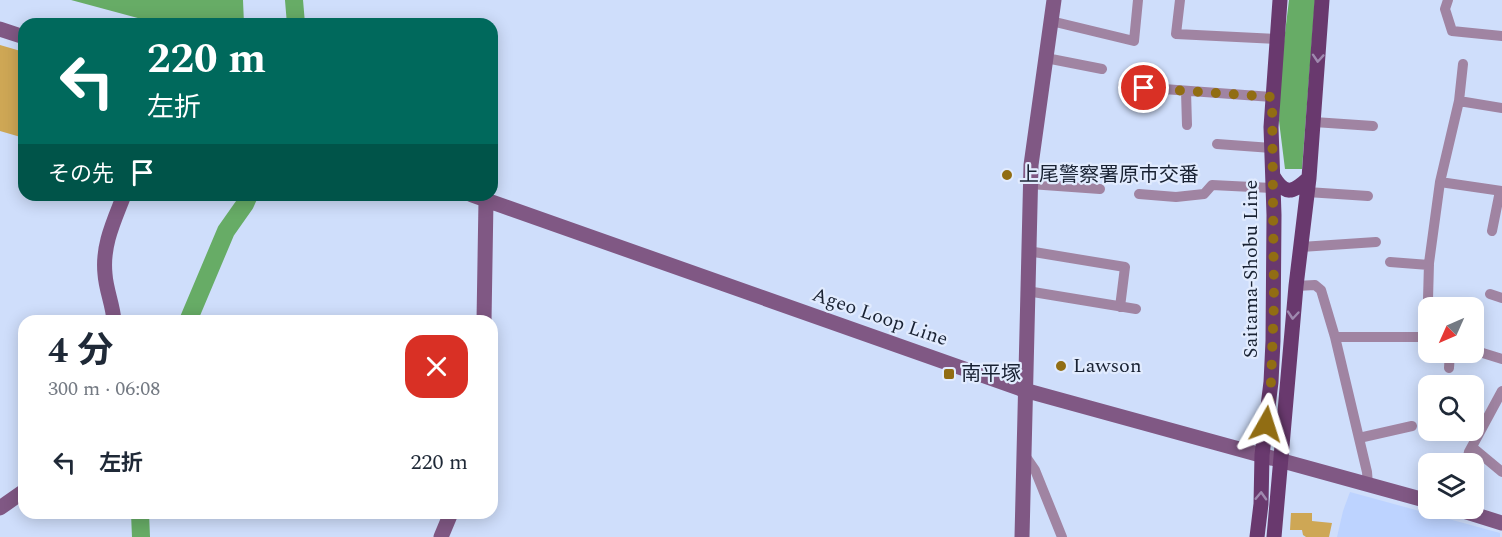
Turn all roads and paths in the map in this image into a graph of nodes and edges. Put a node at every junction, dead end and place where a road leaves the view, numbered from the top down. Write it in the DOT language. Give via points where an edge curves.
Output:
graph roads {
  1 [pos="1054,0"];
  2 [pos="1138,0"];
  3 [pos="1180,0"];
  4 [pos="1280,0"];
  5 [pos="1322,0"];
  6 [pos="1448,0"];
  7 [pos="1051,21"];
  8 [pos="0,29"];
  9 [pos="18,35"];
  10 [pos="1502,36"];
  11 [pos="1277,39"];
  12 [pos="1046,58"];
  13 [pos="1463,64"];
  14 [pos="1102,69"];
  15 [pos="1123,86"];
  16 [pos="1186,90"];
  17 [pos="1272,97"];
  18 [pos="1459,101"];
  19 [pos="1502,108"];
  20 [pos="1314,122"];
  21 [pos="1187,126"];
  22 [pos="1373,126"];
  23 [pos="1217,144"];
  24 [pos="1272,148"];
  25 [pos="1273,182"];
  26 [pos="1440,182"];
  27 [pos="1030,184"];
  28 [pos="1308,185"];
  29 [pos="1100,189"];
  30 [pos="1501,191"];
  31 [pos="1139,194"];
  32 [pos="1368,196"];
  33 [pos="122,201"];
  34 [pos="479,201"];
  35 [pos="488,201"];
  36 [pos="1492,231"];
  37 [pos="1376,242"];
  38 [pos="1301,247"];
  39 [pos="1028,251"];
  40 [pos="1390,262"];
  41 [pos="1429,265"];
  42 [pos="1296,286"];
  43 [pos="1027,291"];
  44 [pos="1428,297"];
  45 [pos="1120,307"];
  46 [pos="1136,309"];
  47 [pos="113,315"];
  48 [pos="484,315"];
  49 [pos="1418,336"];
  50 [pos="1335,337"];
  51 [pos="1484,353"];
  52 [pos="1502,359"];
  53 [pos="1449,363"];
  54 [pos="1449,368"];
  55 [pos="1024,390"];
  56 [pos="1502,391"];
  57 [pos="1412,426"];
  58 [pos="1359,438"];
  59 [pos="1472,447"];
  60 [pos="1470,453"];
  61 [pos="1024,454"];
  62 [pos="1262,455"];
  63 [pos="1280,460"];
  64 [pos="1502,472"];
  65 [pos="1368,485"];
  66 [pos="18,495"];
  67 [pos="1418,498"];
  68 [pos="0,508"];
  69 [pos="1484,517"];
  70 [pos="448,519"];
  71 [pos="1502,523"];
  72 [pos="1256,536"];
  73 [pos="441,537"];
  74 [pos="1022,537"];
  75 [pos="1062,537"];
  76 [pos="1274,537"];
  1 -- 7 [label="main road"];
  2 -- 7 [label="street" via="1134,41"];
  3 -- 11 [label="street" via="1176,34"];
  4 -- 11 [label="main road, Saitama-Shobu Line"];
  5 -- 20 [label="main road, Saitama-Shobu Line, one-way"];
  6 -- 10 [label="street" via="1446,9 1452,31"];
  7 -- 12 [label="main road"];
  8 -- 9 [label="main road"];
  11 -- 17 [label="main road, Saitama-Shobu Line"];
  12 -- 14 [label="street"];
  12 -- 27 [label="main road"];
  13 -- 18 [label="street"];
  15 -- 16 [label="street"];
  16 -- 17 [label="street"];
  16 -- 21 [label="street"];
  17 -- 24 [label="main road, Saitama-Shobu Line"];
  18 -- 19 [label="street"];
  18 -- 26 [label="street"];
  20 -- 22 [label="street"];
  20 -- 28 [label="main road, Saitama-Shobu Line"];
  23 -- 24 [label="street"];
  24 -- 25 [label="main road, Saitama-Shobu Line"];
  25 -- 28 [label="main road" via="1286,190"];
  25 -- 31 [label="street" via="1212,185 1204,194 1176,197"];
  25 -- 62 [label="main road, Saitama-Shobu Line" via="1273,341"];
  26 -- 30 [label="street"];
  26 -- 41 [label="street"];
  27 -- 29 [label="street"];
  27 -- 39 [label="main road"];
  28 -- 32 [label="street"];
  28 -- 38 [label="main road, Saitama-Shobu Line"];
  30 -- 36 [label="street"];
  33 -- 47 [label="main road" via="104,258"];
  34 -- 48 [label="main road"];
  35 -- 55 [label="main road, Ageo Loop Line"];
  37 -- 38 [label="street"];
  38 -- 42 [label="main road, Saitama-Shobu Line"];
  39 -- 43 [label="main road"];
  39 -- 45 [label="street" via="1125,267"];
  40 -- 41 [label="street"];
  41 -- 44 [label="street"];
  42 -- 50 [label="street" via="1315,285 1320,290"];
  42 -- 63 [label="main road, Saitama-Shobu Line, one-way"];
  43 -- 45 [label="street"];
  43 -- 55 [label="main road"];
  45 -- 46 [label="street"];
  49 -- 50 [label="street"];
  50 -- 58 [label="street"];
  51 -- 52 [label="street"];
  53 -- 54 [label="street"];
  55 -- 61 [label="main road"];
  55 -- 62 [label="main road, Ageo Loop Line"];
  56 -- 59 [label="street"];
  57 -- 58 [label="street"];
  58 -- 65 [label="street"];
  59 -- 60 [label="street"];
  59 -- 64 [label="street"];
  61 -- 74 [label="main road"];
  61 -- 75 [label="street" via="1035,470"];
  62 -- 63 [label="main road, Ageo Loop Line"];
  72 -- 62 [label="main road, Saitama-Shobu Line, one-way"];
  63 -- 65 [label="main road, Ageo Loop Line"];
  63 -- 76 [label="main road, Saitama-Shobu Line"];
  65 -- 67 [label="main road, Ageo Loop Line"];
  66 -- 68 [label="main road"];
  69 -- 71 [label="main road"];
  70 -- 73 [label="main road"];
}
